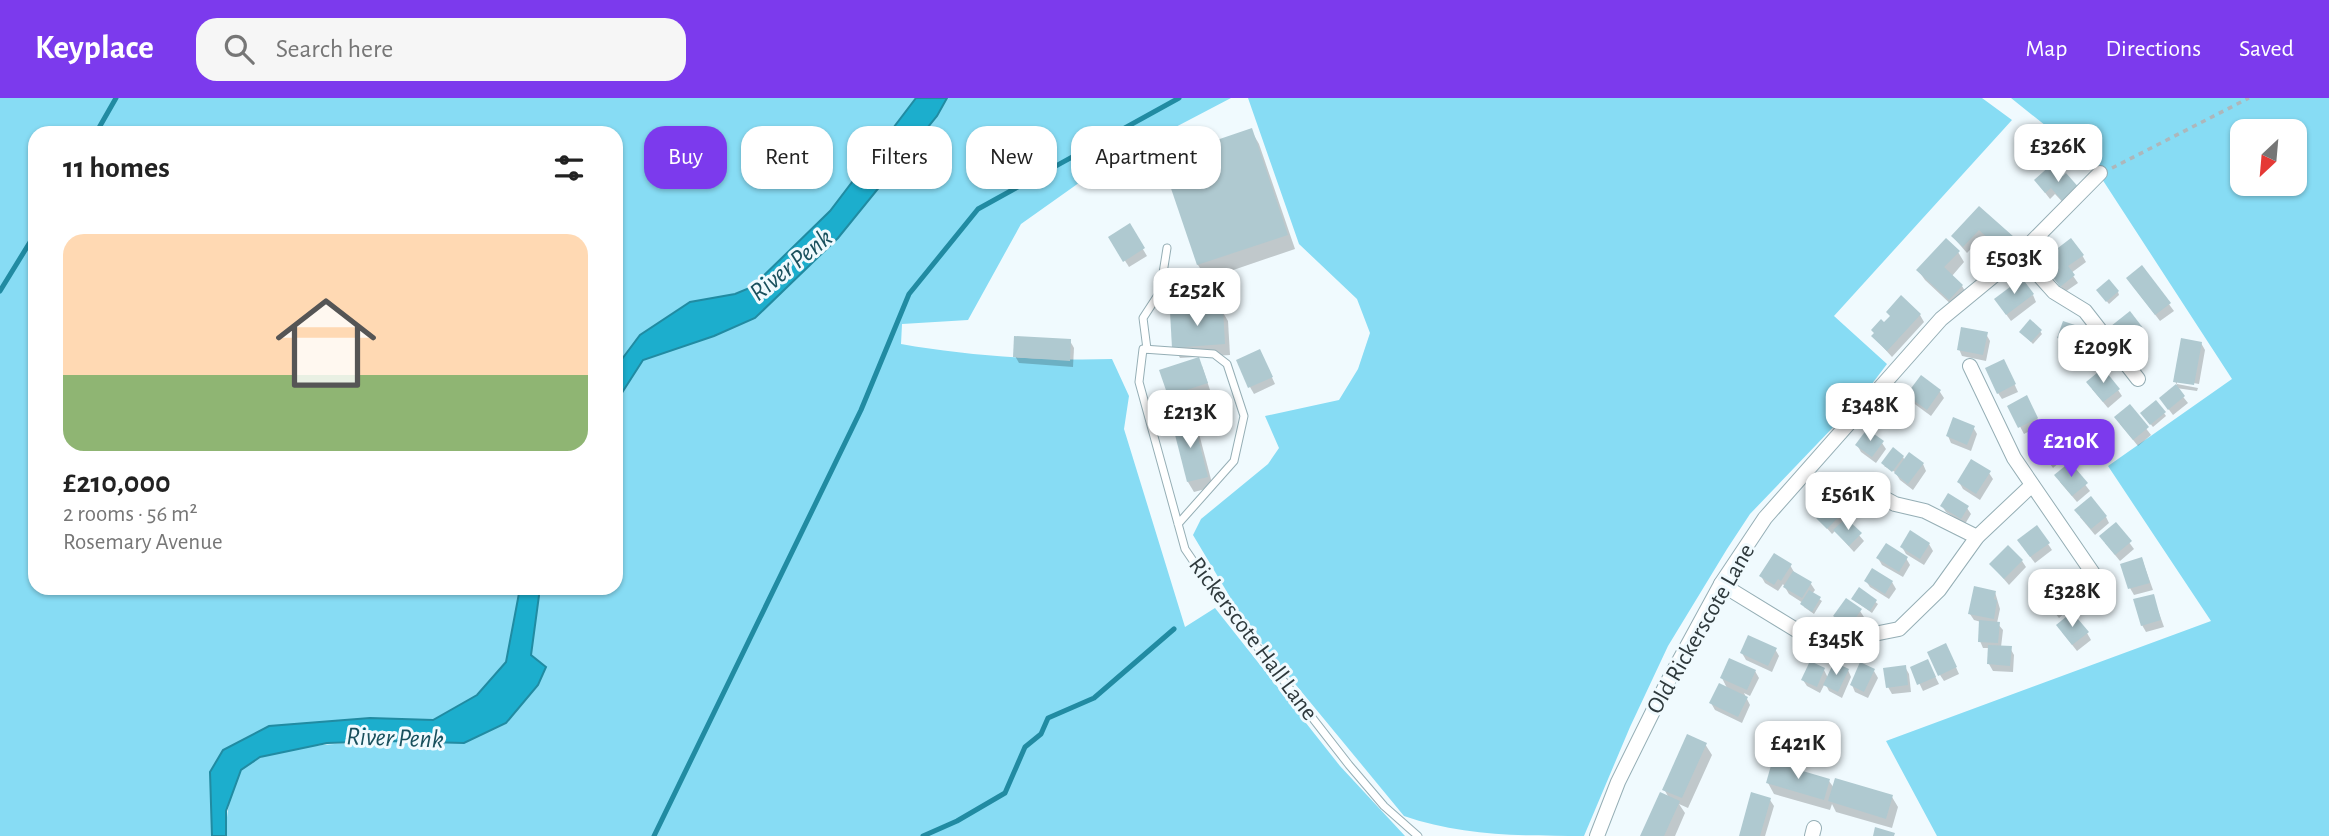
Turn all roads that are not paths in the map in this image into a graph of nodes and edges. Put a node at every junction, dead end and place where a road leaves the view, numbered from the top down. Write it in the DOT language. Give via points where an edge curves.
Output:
graph roads {
  1 [pos="2101,173"];
  2 [pos="1167,248"];
  3 [pos="2020,254"];
  4 [pos="1147,349"];
  5 [pos="1970,366"];
  6 [pos="2138,379"];
  7 [pos="2032,485"];
  8 [pos="1869,491"];
  9 [pos="1178,524"];
  10 [pos="1977,537"];
  11 [pos="1721,584"];
  12 [pos="2104,588"];
  13 [pos="1418,836"];
  14 [pos="1597,836"];
  1 -- 3 [label="street, Old Rickerscote Lane"];
  2 -- 4 [label="lane, Rickerscote Hall Lane" via="1160,292 1143,318"];
  3 -- 6 [label="street" via="2054,292 2085,311"];
  3 -- 11 [label="street, Old Rickerscote Lane" via="1941,319 1765,518"];
  4 -- 9 [label="lane, Rickerscote Hall Lane" via="1143,349 1139,382"];
  4 -- 9 [label="lane" via="1214,354 1227,364 1244,416 1234,461"];
  5 -- 7 [label="street"];
  7 -- 10 [label="street"];
  7 -- 12 [label="street"];
  8 -- 10 [label="street"];
  9 -- 13 [label="lane, Rickerscote Hall Lane" via="1185,549 1213,590 1358,775"];
  10 -- 11 [label="street" via="1939,590 1899,629 1870,636 1839,641 1806,636"];
  11 -- 14 [label="street, Old Rickerscote Lane" via="1624,770"];
}
